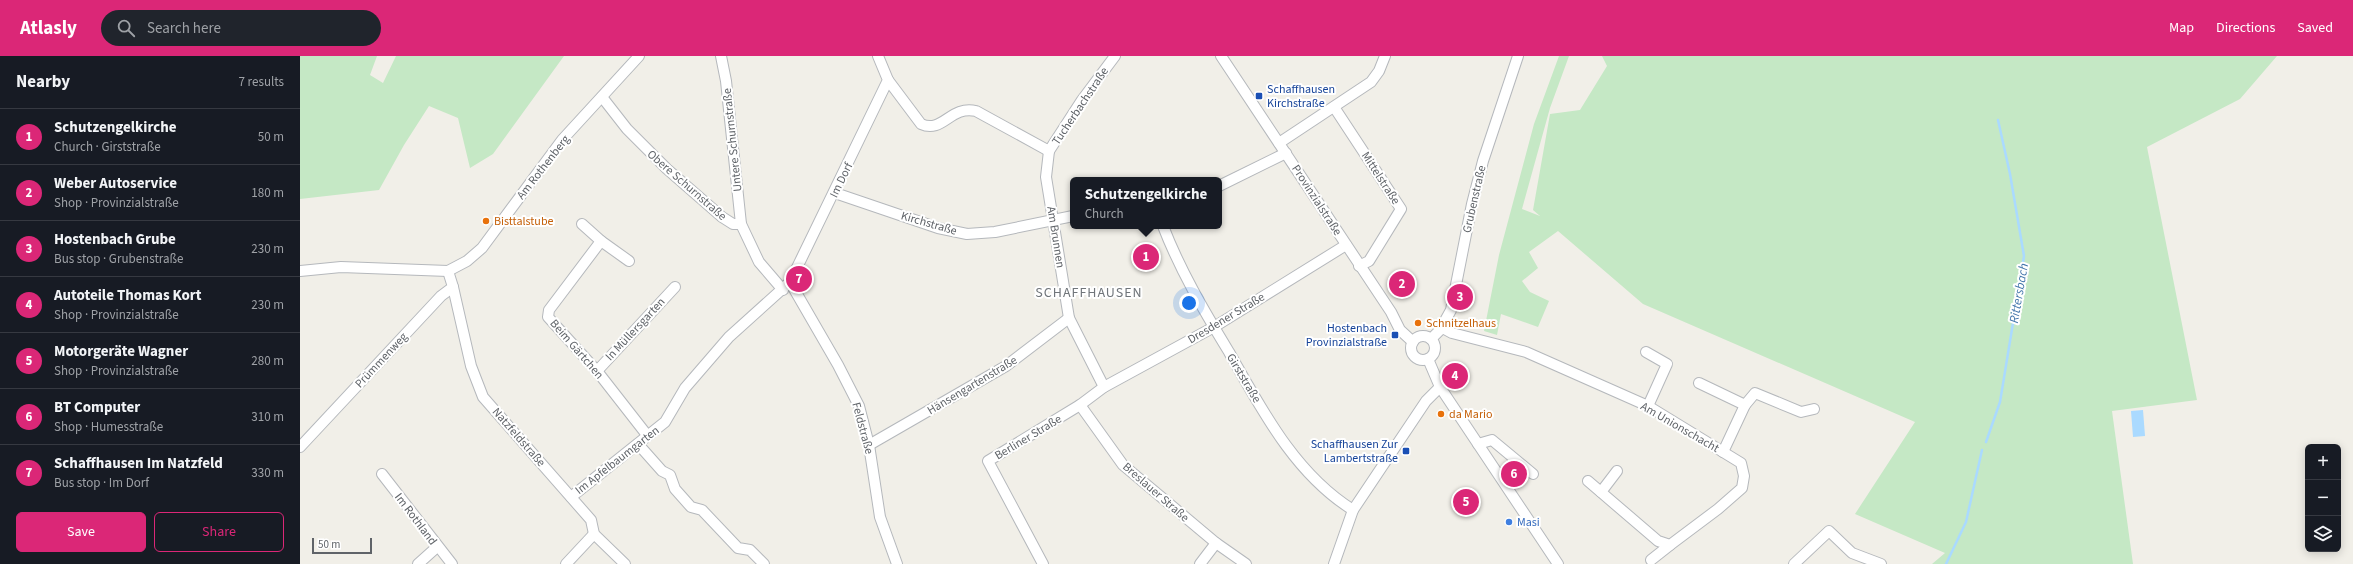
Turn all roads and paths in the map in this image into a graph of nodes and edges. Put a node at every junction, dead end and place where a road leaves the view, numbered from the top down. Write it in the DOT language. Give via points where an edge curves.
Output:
graph roads {
  1 [pos="639,56"];
  2 [pos="721,56"];
  3 [pos="878,56"];
  4 [pos="1115,56"];
  5 [pos="1221,56"];
  6 [pos="1385,56"];
  7 [pos="1506,56"];
  8 [pos="1517,58"];
  9 [pos="888,80"];
  10 [pos="602,97"];
  11 [pos="1334,106"];
  12 [pos="1280,143"];
  13 [pos="1049,151"];
  14 [pos="1286,153"];
  15 [pos="1222,185"];
  16 [pos="835,193"];
  17 [pos="1070,217"];
  18 [pos="1053,220"];
  19 [pos="582,224"];
  20 [pos="741,224"];
  21 [pos="1164,229"];
  22 [pos="601,241"];
  23 [pos="1346,245"];
  24 [pos="629,261"];
  25 [pos="1359,266"];
  26 [pos="300,271"];
  27 [pos="448,271"];
  28 [pos="790,282"];
  29 [pos="453,287"];
  30 [pos="675,287"];
  31 [pos="782,290"];
  32 [pos="774,298"];
  33 [pos="1069,318"];
  34 [pos="1214,327"];
  35 [pos="1441,327"];
  36 [pos="1431,339"];
  37 [pos="1413,342"];
  38 [pos="1646,352"];
  39 [pos="1428,359"];
  40 [pos="597,371"];
  41 [pos="1699,383"];
  42 [pos="1104,386"];
  43 [pos="1440,387"];
  44 [pos="1080,405"];
  45 [pos="1745,405"];
  46 [pos="1648,406"];
  47 [pos="1814,409"];
  48 [pos="647,435"];
  49 [pos="638,444"];
  50 [pos="1478,444"];
  51 [pos="869,445"];
  52 [pos="300,446"];
  53 [pos="1723,452"];
  54 [pos="1617,471"];
  55 [pos="382,474"];
  56 [pos="1533,474"];
  57 [pos="1588,481"];
  58 [pos="1601,492"];
  59 [pos="571,497"];
  60 [pos="1353,510"];
  61 [pos="594,534"];
  62 [pos="1216,544"];
  63 [pos="1670,545"];
  64 [pos="437,547"];
  65 [pos="1651,560"];
  66 [pos="418,564"];
  67 [pos="452,564"];
  68 [pos="566,564"];
  69 [pos="625,564"];
  70 [pos="764,564"];
  71 [pos="897,564"];
  72 [pos="1043,564"];
  73 [pos="1200,564"];
  74 [pos="1246,564"];
  75 [pos="1334,564"];
  76 [pos="1558,564"];
  77 [pos="1794,564"];
  78 [pos="1881,564"];
  1 -- 10 [label="street, Am Rothenberg"];
  2 -- 20 [label="street, Untere Schurnstraße" via="726,81"];
  3 -- 9 [label="street"];
  4 -- 13 [label="street, Tucherbachstraße"];
  5 -- 12 [label="street, Provinzialstraße"];
  6 -- 11 [label="street" via="1375,79"];
  7 -- 8 [label="street"];
  8 -- 35 [label="street, Grubenstraße" via="1483,161 1451,310"];
  9 -- 13 [label="street, Tucherbachstraße" via="921,124 928,127 937,125 967,109 976,111"];
  9 -- 16 [label="street, Im Dorf"];
  10 -- 20 [label="street, Obere Schurnstraße" via="628,129 667,169 722,217 733,224"];
  10 -- 27 [label="street, Am Rothenberg" via="562,140 482,248 467,261"];
  11 -- 12 [label="street"];
  11 -- 25 [label="street, Mittelstraße" via="1401,209 1368,261"];
  12 -- 14 [label="street, Provinzialstraße"];
  13 -- 18 [label="street, Am Brunnen" via="1046,178"];
  14 -- 15 [label="street"];
  14 -- 23 [label="street, Provinzialstraße"];
  16 -- 18 [label="street, Kirchstraße" via="938,228 967,234 996,232"];
  16 -- 28 [label="street, Im Dorf"];
  17 -- 18 [label="street, Kirchstraße"];
  18 -- 33 [label="street, Am Brunnen"];
  19 -- 22 [label="street"];
  20 -- 31 [label="street, Obere Schurnstraße" via="759,262"];
  21 -- 34 [label="street, Girststraße" via="1176,260"];
  22 -- 24 [label="street"];
  22 -- 40 [label="street, Beim Gärtchen" via="549,310 548,317"];
  23 -- 25 [label="street, Provinzialstraße"];
  23 -- 34 [label="street, Dresdener Straße"];
  25 -- 37 [label="street, Provinzialstraße" via="1391,312 1400,330"];
  26 -- 27 [label="street, Am Rothenberg" via="342,267"];
  27 -- 29 [label="street"];
  28 -- 31 [label="street, Im Dorf"];
  28 -- 51 [label="street, Feldstraße" via="859,406"];
  29 -- 52 [label="street, Prümmenweg" via="441,296"];
  29 -- 59 [label="street, Natzfeldstraße" via="471,366 483,396"];
  30 -- 40 [label="street, In Müllersgarten"];
  31 -- 32 [label="street, Im Dorf"];
  32 -- 48 [label="street, Im Apfelbaumgarten" via="729,337 685,388 665,422"];
  33 -- 42 [label="street, Am Brunnen"];
  33 -- 51 [label="street, Hänsengartenstraße" via="1006,366"];
  34 -- 42 [label="street, Dresdener Straße"];
  34 -- 60 [label="street, Girststraße" via="1258,403 1299,463 1335,499"];
  35 -- 36 [label="street, Grubenstraße"];
  35 -- 46 [label="street, Am Unionschacht" via="1452,333 1526,352"];
  36 -- 37 [label="street" via="1420,337"];
  36 -- 39 [label="street" via="1435,350"];
  37 -- 39 [label="street" via="1411,348 1414,356 1420,360"];
  38 -- 46 [label="street" via="1667,364"];
  39 -- 43 [label="street"];
  40 -- 48 [label="street, Beim Gärtchen"];
  41 -- 45 [label="street"];
  42 -- 44 [label="street, Berliner Straße"];
  43 -- 50 [label="street"];
  43 -- 60 [label="street" via="1426,401"];
  44 -- 62 [label="street, Breslauer Straße" via="1123,465"];
  44 -- 72 [label="street, Berliner Straße" via="988,461"];
  45 -- 47 [label="street" via="1755,393 1801,412"];
  45 -- 53 [label="street"];
  46 -- 53 [label="street, Am Unionschacht"];
  48 -- 49 [label="street, Im Apfelbaumgarten"];
  49 -- 59 [label="street, Im Apfelbaumgarten"];
  49 -- 70 [label="street" via="662,471 670,475 675,489 691,507 702,510 738,548 750,550"];
  50 -- 56 [label="street" via="1492,440"];
  50 -- 76 [label="street"];
  51 -- 71 [label="street, Feldstraße" via="880,517"];
  53 -- 63 [label="street, Am Unionschacht" via="1741,463 1744,476 1742,488 1704,521"];
  54 -- 58 [label="street"];
  55 -- 64 [label="street, Im Rothland"];
  57 -- 58 [label="street"];
  58 -- 63 [label="street" via="1658,541"];
  59 -- 61 [label="street, Natzfeldstraße" via="591,520"];
  60 -- 75 [label="street"];
  61 -- 68 [label="street"];
  61 -- 69 [label="street, Natzfeldstraße"];
  62 -- 73 [label="street"];
  62 -- 74 [label="street, Breslauer Straße"];
  63 -- 65 [label="street, Am Unionschacht"];
  64 -- 66 [label="street"];
  64 -- 67 [label="street, Im Rothland"];
  77 -- 78 [label="street" via="1829,532 1852,553"];
}
